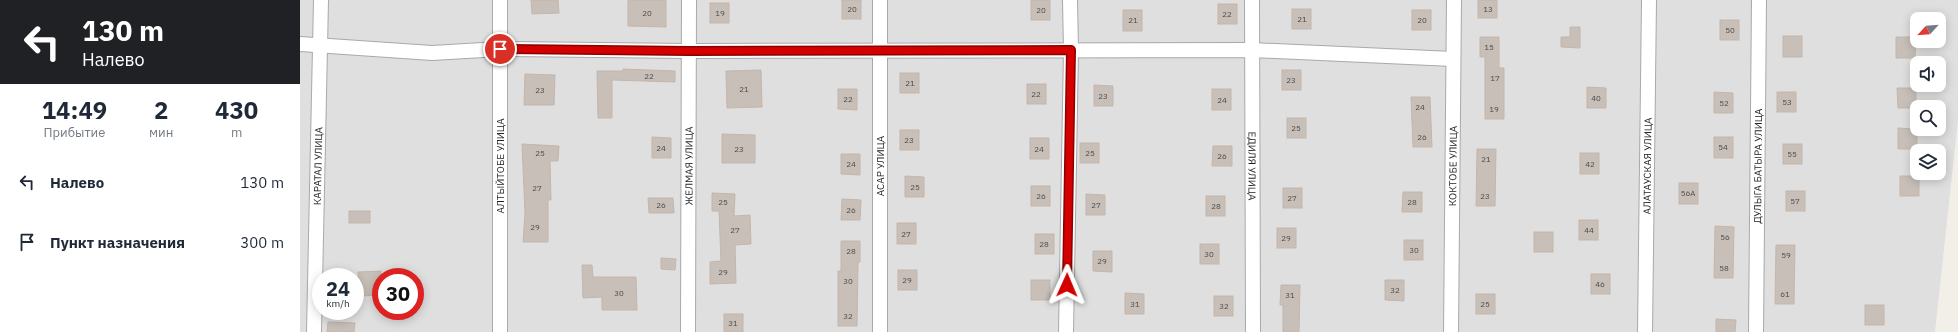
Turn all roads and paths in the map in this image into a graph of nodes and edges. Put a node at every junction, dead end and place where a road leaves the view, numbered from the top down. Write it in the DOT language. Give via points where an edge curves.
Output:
graph roads {
  1 [pos="321,0"];
  2 [pos="500,0"];
  3 [pos="689,0"];
  4 [pos="880,0"];
  5 [pos="1070,0"];
  6 [pos="1252,0"];
  7 [pos="1454,0"];
  8 [pos="1648,0"];
  9 [pos="1759,0"];
  10 [pos="300,44"];
  11 [pos="321,44"];
  12 [pos="500,49"];
  13 [pos="1071,50"];
  14 [pos="1252,50"];
  15 [pos="689,51"];
  16 [pos="879,51"];
  17 [pos="1453,59"];
  18 [pos="314,332"];
  19 [pos="500,332"];
  20 [pos="688,332"];
  21 [pos="880,332"];
  22 [pos="1066,332"];
  23 [pos="1253,332"];
  24 [pos="1451,332"];
  25 [pos="1645,332"];
  26 [pos="1756,332"];
  1 -- 11 [label="street, КАРАТАЛ УЛИЦА"];
  2 -- 12 [label="street, АЛТЫЙТОБЕ УЛИЦА"];
  3 -- 15 [label="street, ЖЕЛМАЯ УЛИЦА"];
  4 -- 16 [label="street, АСАР УЛИЦА"];
  5 -- 13 [label="street"];
  6 -- 14 [label="street, ЕДИЛЯ УЛИЦА"];
  7 -- 17 [label="street, КОКТОБЕ УЛИЦА"];
  8 -- 25 [label="street, АЛАТАУСКАЯ УЛИЦА"];
  9 -- 26 [label="street, ДУЛЫГА БАТЫРА УЛИЦА"];
  10 -- 11 [label="street"];
  11 -- 12 [label="street" via="356,49 432,53"];
  11 -- 18 [label="street, КАРАТАЛ УЛИЦА"];
  12 -- 15 [label="street"];
  12 -- 19 [label="street, АЛТЫЙТОБЕ УЛИЦА"];
  13 -- 14 [label="street"];
  13 -- 16 [label="street"];
  13 -- 22 [label="street"];
  14 -- 17 [label="street"];
  14 -- 23 [label="street, ЕДИЛЯ УЛИЦА"];
  15 -- 16 [label="street"];
  15 -- 20 [label="street, ЖЕЛМАЯ УЛИЦА"];
  16 -- 21 [label="street, АСАР УЛИЦА"];
  17 -- 24 [label="street, КОКТОБЕ УЛИЦА"];
}
